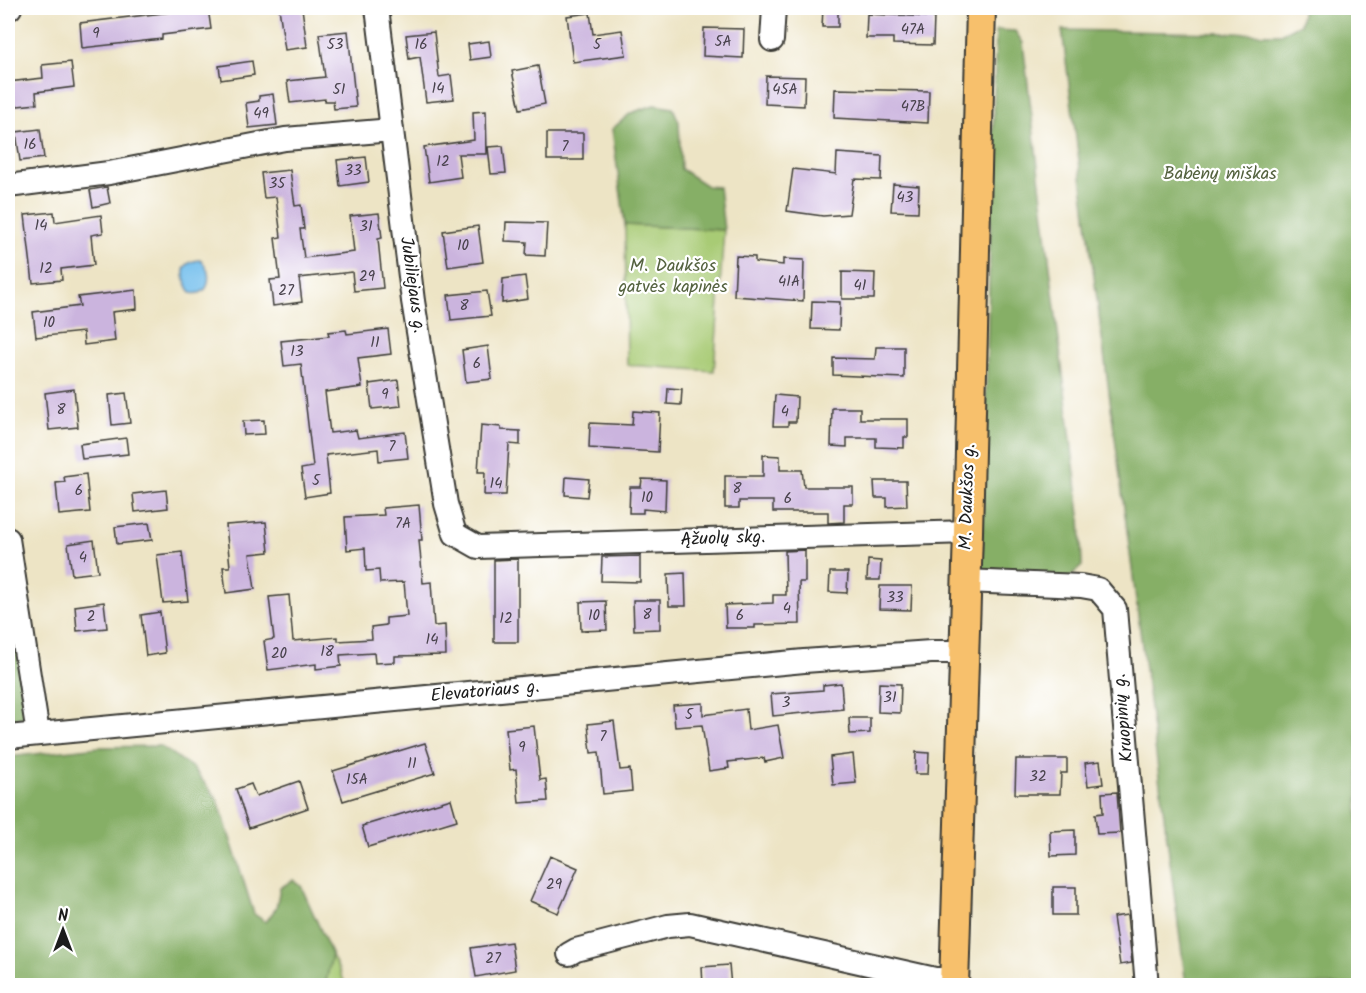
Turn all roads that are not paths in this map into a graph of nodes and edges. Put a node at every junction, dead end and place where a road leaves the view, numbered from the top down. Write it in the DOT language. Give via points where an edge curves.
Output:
graph roads {
  1 [pos="378,8"];
  2 [pos="774,8"];
  3 [pos="981,8"];
  4 [pos="772,40"];
  5 [pos="392,129"];
  6 [pos="8,186"];
  7 [pos="968,532"];
  8 [pos="8,539"];
  9 [pos="478,547"];
  10 [pos="965,581"];
  11 [pos="963,652"];
  12 [pos="38,734"];
  13 [pos="8,737"];
  14 [pos="569,954"];
  15 [pos="954,982"];
  16 [pos="1147,986"];
  1 -- 5 [label="street, Jubiliejaus g."];
  2 -- 4 [label="street"];
  3 -- 7 [label="main road, M. Daukšos g."];
  5 -- 6 [label="street" via="285,139 109,173"];
  5 -- 9 [label="street, Jubiliejaus g." via="413,301 446,504 455,534"];
  7 -- 9 [label="street, Ąžuolų skg."];
  7 -- 10 [label="main road, M. Daukšos g."];
  8 -- 12 [label="street"];
  10 -- 11 [label="main road, M. Daukšos g."];
  10 -- 16 [label="street, Kruopinių g." via="1081,586 1098,590 1115,609"];
  11 -- 12 [label="street, Elevatoriaus g." via="804,661"];
  11 -- 15 [label="main road, M. Daukšos g."];
  12 -- 13 [label="street, Elevatoriaus g."];
  14 -- 15 [label="street" via="668,926 690,924"];
}
